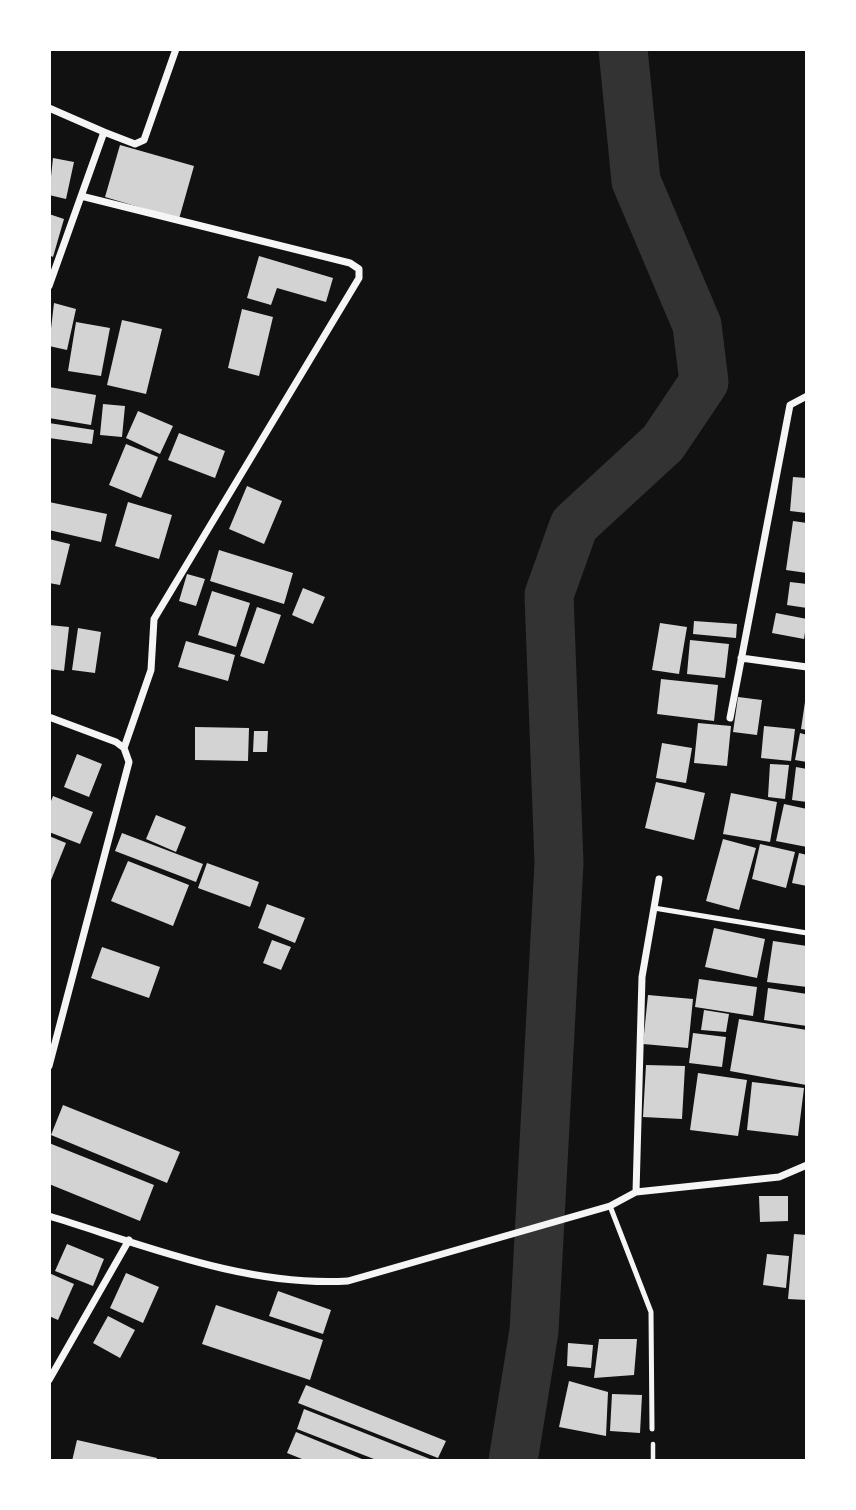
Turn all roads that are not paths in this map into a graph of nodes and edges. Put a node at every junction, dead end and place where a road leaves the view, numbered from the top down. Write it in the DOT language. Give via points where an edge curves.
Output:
graph roads {
  1 [pos="176,49"];
  2 [pos="49,108"];
  3 [pos="104,132"];
  4 [pos="81,196"];
  5 [pos="49,286"];
  6 [pos="807,396"];
  7 [pos="741,658"];
  8 [pos="807,667"];
  9 [pos="49,717"];
  10 [pos="730,718"];
  11 [pos="124,748"];
  12 [pos="659,879"];
  13 [pos="654,908"];
  14 [pos="807,933"];
  15 [pos="49,1066"];
  16 [pos="807,1165"];
  17 [pos="636,1192"];
  18 [pos="610,1206"];
  19 [pos="49,1216"];
  20 [pos="129,1240"];
  21 [pos="49,1380"];
  22 [pos="652,1429"];
  1 -- 3 [label="street" via="144,140 135,144"];
  2 -- 3 [label="street"];
  3 -- 4 [label="street"];
  4 -- 5 [label="street"];
  4 -- 11 [label="street" via="350,262 359,269 359,278 155,619 151,670"];
  6 -- 7 [label="street" via="790,405"];
  7 -- 8 [label="street"];
  7 -- 10 [label="street"];
  9 -- 11 [label="street"];
  11 -- 15 [label="street" via="129,762"];
  12 -- 13 [label="street"];
  13 -- 14 [label="lane"];
  13 -- 17 [label="street" via="642,976"];
  16 -- 17 [label="street" via="779,1177"];
  17 -- 18 [label="street"];
  18 -- 20 [label="street" via="348,1281 222,1268"];
  18 -- 22 [label="lane" via="651,1312"];
  19 -- 20 [label="street"];
  20 -- 21 [label="street"];
}
